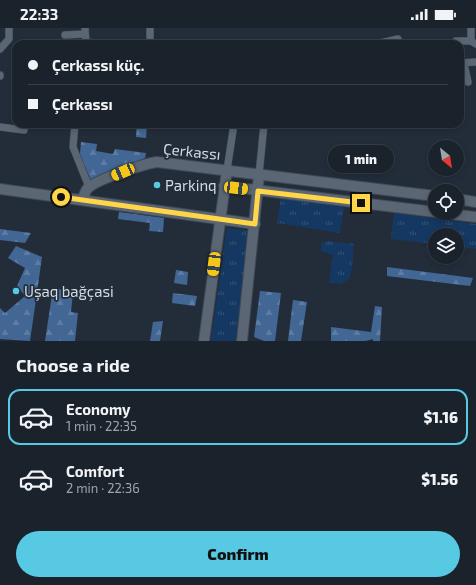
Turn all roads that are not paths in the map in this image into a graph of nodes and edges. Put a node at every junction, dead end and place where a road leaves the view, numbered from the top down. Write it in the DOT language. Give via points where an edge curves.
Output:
graph roads {
  1 [pos="9,28"];
  2 [pos="150,28"];
  3 [pos="471,28"];
  4 [pos="85,31"];
  5 [pos="65,35"];
  6 [pos="398,39"];
  7 [pos="150,40"];
  8 [pos="394,40"];
  9 [pos="473,43"];
  10 [pos="0,49"];
  11 [pos="476,62"];
  12 [pos="464,64"];
  13 [pos="464,70"];
  14 [pos="468,82"];
  15 [pos="0,127"];
  16 [pos="75,128"];
  17 [pos="233,128"];
  18 [pos="264,128"];
  19 [pos="24,130"];
  20 [pos="227,170"];
  21 [pos="259,175"];
  22 [pos="224,186"];
  23 [pos="89,187"];
  24 [pos="0,189"];
  25 [pos="258,191"];
  26 [pos="428,195"];
  27 [pos="83,199"];
  28 [pos="464,200"];
  29 [pos="476,202"];
  30 [pos="428,211"];
  31 [pos="464,216"];
  32 [pos="476,217"];
  33 [pos="219,218"];
  34 [pos="255,224"];
  35 [pos="204,341"];
  36 [pos="242,341"];
  1 -- 10 [label="street" via="8,39"];
  2 -- 7 [label="street"];
  3 -- 9 [label="street"];
  4 -- 5 [label="street"];
  6 -- 8 [label="street"];
  11 -- 12 [label="street"];
  13 -- 14 [label="street"];
  15 -- 19 [label="street"];
  16 -- 23 [label="street" via="73,147"];
  17 -- 20 [label="street"];
  18 -- 21 [label="street"];
  20 -- 21 [label="street, Çerkassı"];
  20 -- 22 [label="street"];
  20 -- 23 [label="street, Çerkassı" via="166,162 150,163"];
  21 -- 25 [label="street"];
  21 -- 26 [label="street, Çerkassı"];
  22 -- 25 [label="street"];
  22 -- 33 [label="street"];
  23 -- 27 [label="street"];
  24 -- 27 [label="street"];
  25 -- 30 [label="street"];
  25 -- 34 [label="street"];
  27 -- 33 [label="street"];
  28 -- 29 [label="street"];
  31 -- 32 [label="street"];
  33 -- 34 [label="street"];
  33 -- 35 [label="street"];
  34 -- 36 [label="street"];
}
